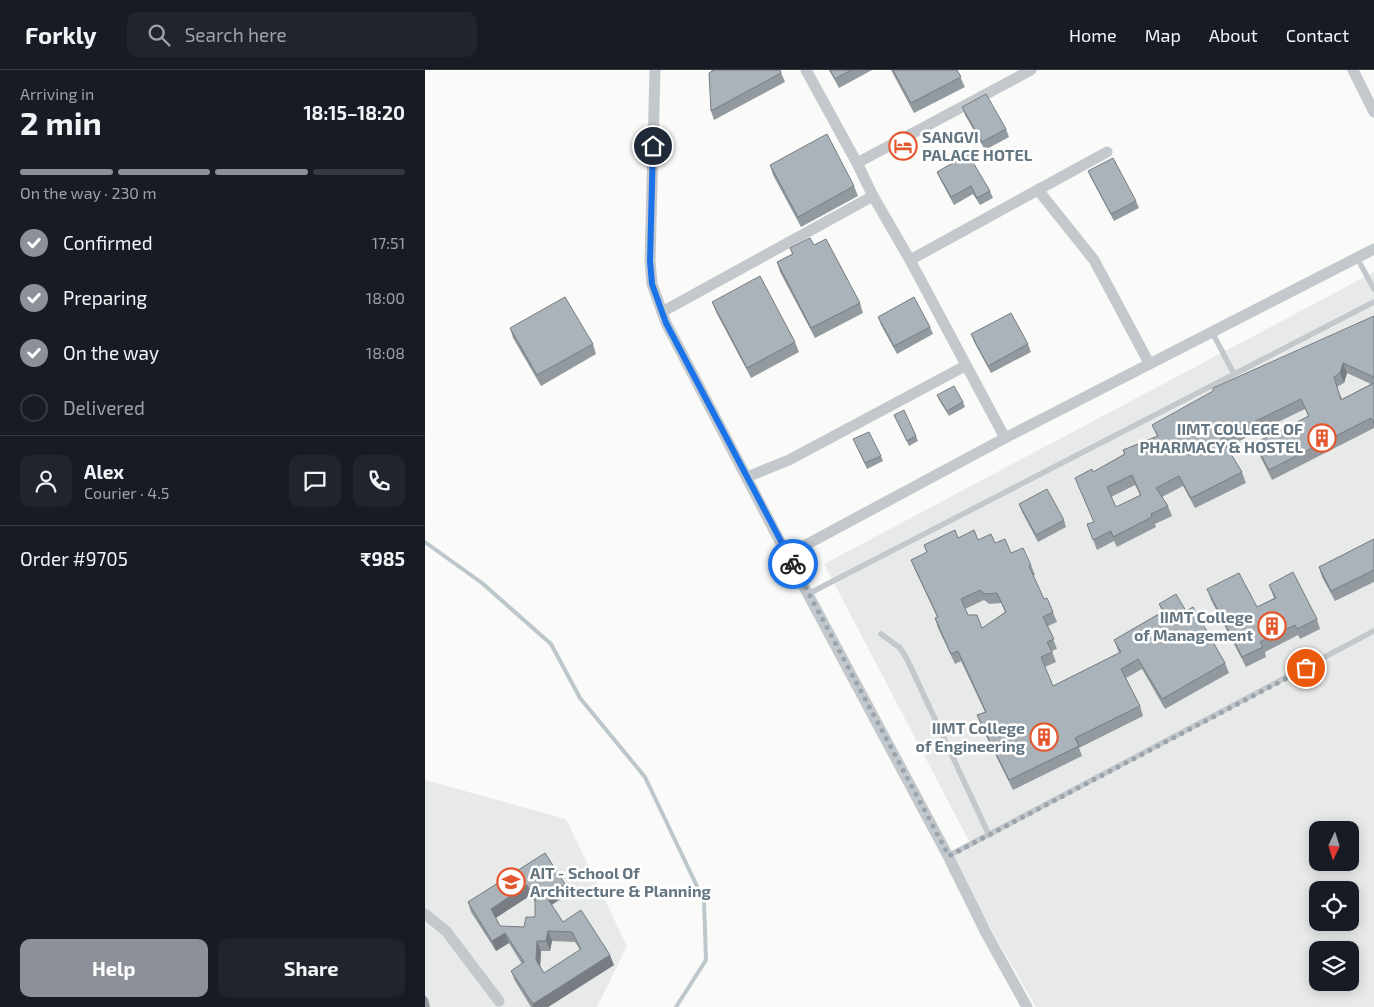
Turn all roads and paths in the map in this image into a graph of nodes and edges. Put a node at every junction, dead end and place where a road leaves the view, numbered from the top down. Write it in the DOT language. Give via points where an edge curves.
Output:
graph roads {
  1 [pos="655,70"];
  2 [pos="806,70"];
  3 [pos="1031,70"];
  4 [pos="1353,70"];
  5 [pos="1374,112"];
  6 [pos="1107,152"];
  7 [pos="857,163"];
  8 [pos="1038,190"];
  9 [pos="873,196"];
  10 [pos="1374,248"];
  11 [pos="1357,258"];
  12 [pos="910,260"];
  13 [pos="1374,289"];
  14 [pos="1374,302"];
  15 [pos="662,312"];
  16 [pos="1212,332"];
  17 [pos="1149,363"];
  18 [pos="965,366"];
  19 [pos="1234,374"];
  20 [pos="1005,438"];
  21 [pos="747,477"];
  22 [pos="787,554"];
  23 [pos="809,594"];
  24 [pos="1374,632"];
  25 [pos="881,634"];
  26 [pos="989,835"];
  27 [pos="949,856"];
  28 [pos="425,914"];
  29 [pos="499,1001"];
  30 [pos="1027,1007"];
  1 -- 15 [label="street" via="650,261 652,284"];
  2 -- 7 [label="street"];
  3 -- 7 [label="street"];
  4 -- 5 [label="street"];
  6 -- 8 [label="street"];
  7 -- 9 [label="street"];
  8 -- 12 [label="street"];
  8 -- 17 [label="street" via="1094,260"];
  9 -- 12 [label="street"];
  9 -- 15 [label="street"];
  10 -- 11 [label="street"];
  11 -- 13 [label="lane"];
  11 -- 16 [label="street"];
  12 -- 18 [label="street"];
  14 -- 19 [label="lane"];
  15 -- 21 [label="street"];
  16 -- 17 [label="street"];
  16 -- 19 [label="lane"];
  17 -- 20 [label="street"];
  18 -- 20 [label="street"];
  18 -- 21 [label="street" via="789,460"];
  19 -- 23 [label="lane"];
  20 -- 22 [label="street"];
  21 -- 22 [label="street"];
  22 -- 23 [label="street"];
  23 -- 27 [label="street"];
  24 -- 26 [label="lane"];
  25 -- 26 [label="lane" via="900,648 907,659"];
  26 -- 27 [label="lane"];
  27 -- 30 [label="street" via="986,934"];
  28 -- 29 [label="street" via="446,931"];
}
